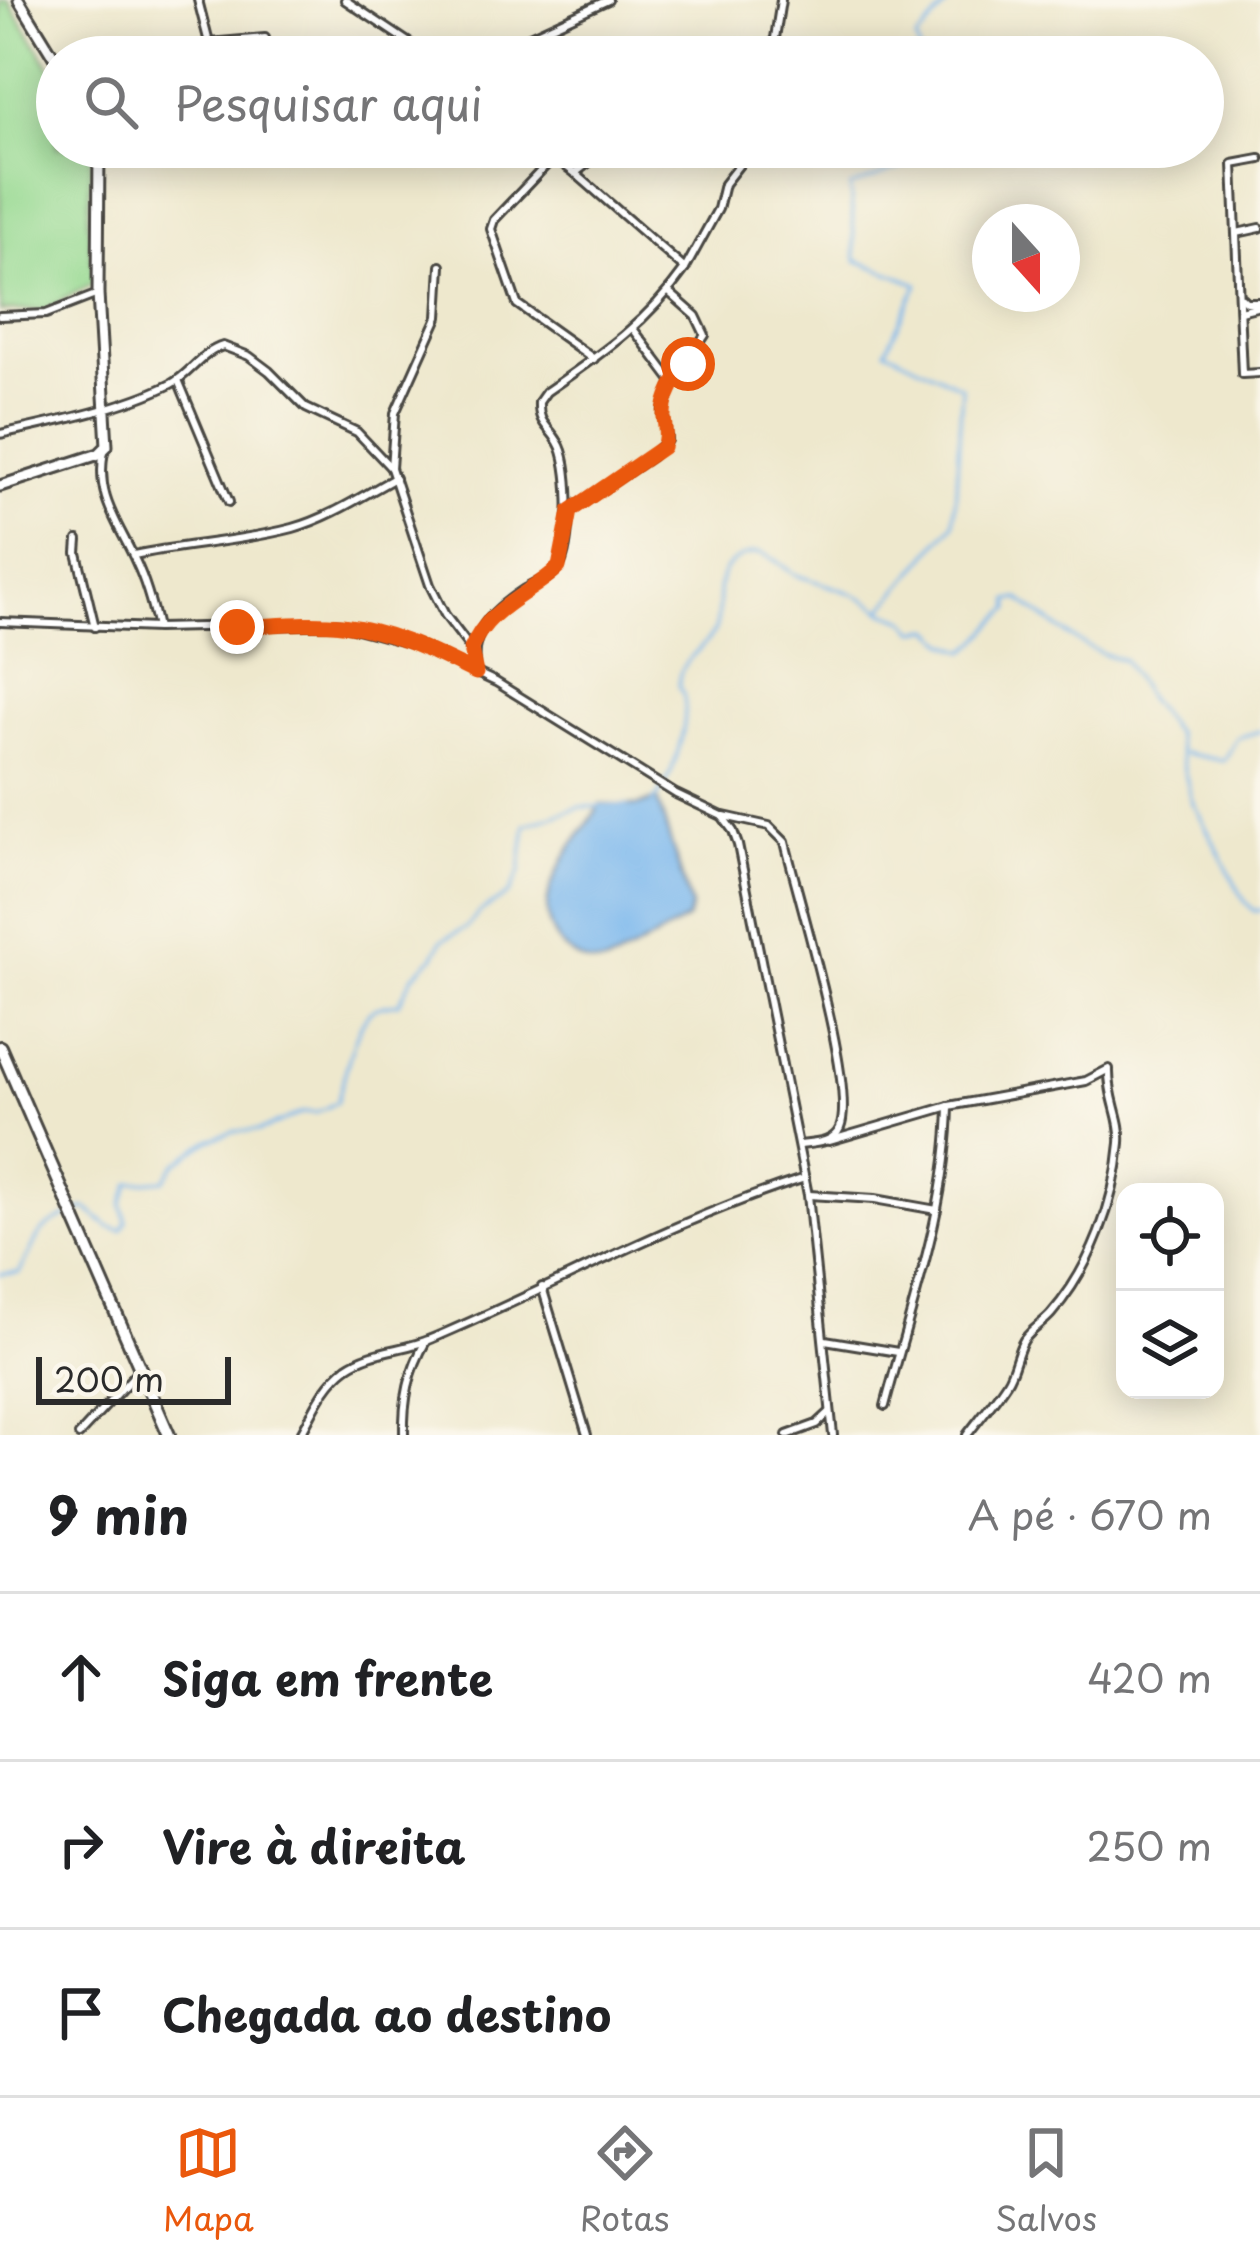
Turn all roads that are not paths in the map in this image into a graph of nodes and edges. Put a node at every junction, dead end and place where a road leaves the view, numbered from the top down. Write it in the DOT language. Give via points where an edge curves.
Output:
graph roads {
  1 [pos="20,0"];
  2 [pos="197,0"];
  3 [pos="345,0"];
  4 [pos="608,0"];
  5 [pos="781,0"];
  6 [pos="592,3"];
  7 [pos="41,36"];
  8 [pos="207,36"];
  9 [pos="399,36"];
  10 [pos="526,36"];
  11 [pos="775,36"];
  12 [pos="1260,159"];
  13 [pos="99,168"];
  14 [pos="543,168"];
  15 [pos="568,168"];
  16 [pos="582,168"];
  17 [pos="737,168"];
  18 [pos="575,173"];
  19 [pos="1260,228"];
  20 [pos="1237,233"];
  21 [pos="441,266"];
  22 [pos="685,269"];
  23 [pos="670,293"];
  24 [pos="98,294"];
  25 [pos="1240,295"];
  26 [pos="1260,304"];
  27 [pos="1240,311"];
  28 [pos="0,316"];
  29 [pos="634,330"];
  30 [pos="593,359"];
  31 [pos="1260,373"];
  32 [pos="178,380"];
  33 [pos="673,382"];
  34 [pos="106,406"];
  35 [pos="0,434"];
  36 [pos="104,451"];
  37 [pos="391,468"];
  38 [pos="395,478"];
  39 [pos="0,486"];
  40 [pos="229,502"];
  41 [pos="570,511"];
  42 [pos="78,540"];
  43 [pos="134,555"];
  44 [pos="0,622"];
  45 [pos="95,627"];
  46 [pos="157,628"];
  47 [pos="471,649"];
  48 [pos="476,673"];
  49 [pos="722,816"];
  50 [pos="0,1047"];
  51 [pos="949,1106"];
  52 [pos="829,1141"];
  53 [pos="799,1145"];
  54 [pos="805,1178"];
  55 [pos="808,1195"];
  56 [pos="937,1210"];
  57 [pos="542,1287"];
  58 [pos="825,1340"];
  59 [pos="426,1341"];
  60 [pos="898,1352"];
  61 [pos="140,1369"];
  62 [pos="885,1406"];
  63 [pos="831,1412"];
  64 [pos="79,1435"];
  65 [pos="169,1435"];
  66 [pos="300,1435"];
  67 [pos="404,1435"];
  68 [pos="587,1435"];
  69 [pos="787,1435"];
  70 [pos="833,1435"];
  71 [pos="967,1435"];
  1 -- 7 [label="street"];
  2 -- 8 [label="street"];
  3 -- 9 [label="street"];
  4 -- 6 [label="street"];
  5 -- 11 [label="street"];
  6 -- 10 [label="street"];
  12 -- 20 [label="street" via="1233,164"];
  13 -- 24 [label="street"];
  14 -- 30 [label="street" via="491,229 517,304"];
  15 -- 18 [label="street"];
  16 -- 18 [label="street"];
  17 -- 22 [label="street"];
  18 -- 22 [label="street"];
  19 -- 20 [label="street"];
  20 -- 25 [label="street"];
  21 -- 37 [label="street" via="438,317 395,412"];
  22 -- 23 [label="street"];
  23 -- 29 [label="street"];
  23 -- 33 [label="street" via="705,335"];
  24 -- 28 [label="street" via="46,314"];
  24 -- 34 [label="street"];
  25 -- 26 [label="street"];
  25 -- 27 [label="street"];
  26 -- 27 [label="street"];
  27 -- 31 [label="street" via="1242,374"];
  29 -- 30 [label="street"];
  29 -- 33 [label="street"];
  30 -- 41 [label="street" via="538,402 542,426 561,448"];
  32 -- 34 [label="street"];
  32 -- 37 [label="street" via="217,347 249,356 306,408 357,432"];
  32 -- 40 [label="street"];
  33 -- 41 [label="street" via="663,447"];
  34 -- 35 [label="street"];
  34 -- 36 [label="street"];
  36 -- 39 [label="street"];
  36 -- 43 [label="street" via="103,494"];
  37 -- 38 [label="street"];
  38 -- 43 [label="street" via="293,528"];
  38 -- 47 [label="street" via="430,585"];
  41 -- 47 [label="street" via="559,567 498,610"];
  42 -- 45 [label="street"];
  43 -- 46 [label="street"];
  44 -- 45 [label="street"];
  45 -- 46 [label="street"];
  46 -- 48 [label="street" via="338,624 417,644"];
  47 -- 48 [label="street"];
  48 -- 49 [label="street"];
  49 -- 52 [label="street" via="769,826 785,842 839,1056 843,1115"];
  49 -- 53 [label="street" via="738,845"];
  50 -- 61 [label="main road"];
  51 -- 52 [label="street"];
  51 -- 56 [label="street"];
  51 -- 71 [label="street" via="1109,1070 1120,1141 1113,1195 1090,1251 1050,1316 1025,1337 1005,1385"];
  52 -- 53 [label="street"];
  53 -- 54 [label="street"];
  54 -- 55 [label="street"];
  54 -- 57 [label="street"];
  55 -- 56 [label="street"];
  55 -- 58 [label="street"];
  56 -- 60 [label="street"];
  57 -- 59 [label="street"];
  57 -- 68 [label="street"];
  58 -- 60 [label="street"];
  58 -- 63 [label="street"];
  59 -- 66 [label="street" via="382,1350 340,1372"];
  59 -- 67 [label="street" via="403,1404"];
  60 -- 62 [label="street"];
  61 -- 64 [label="street"];
  61 -- 65 [label="main road"];
  63 -- 69 [label="street"];
  63 -- 70 [label="street"];
}
